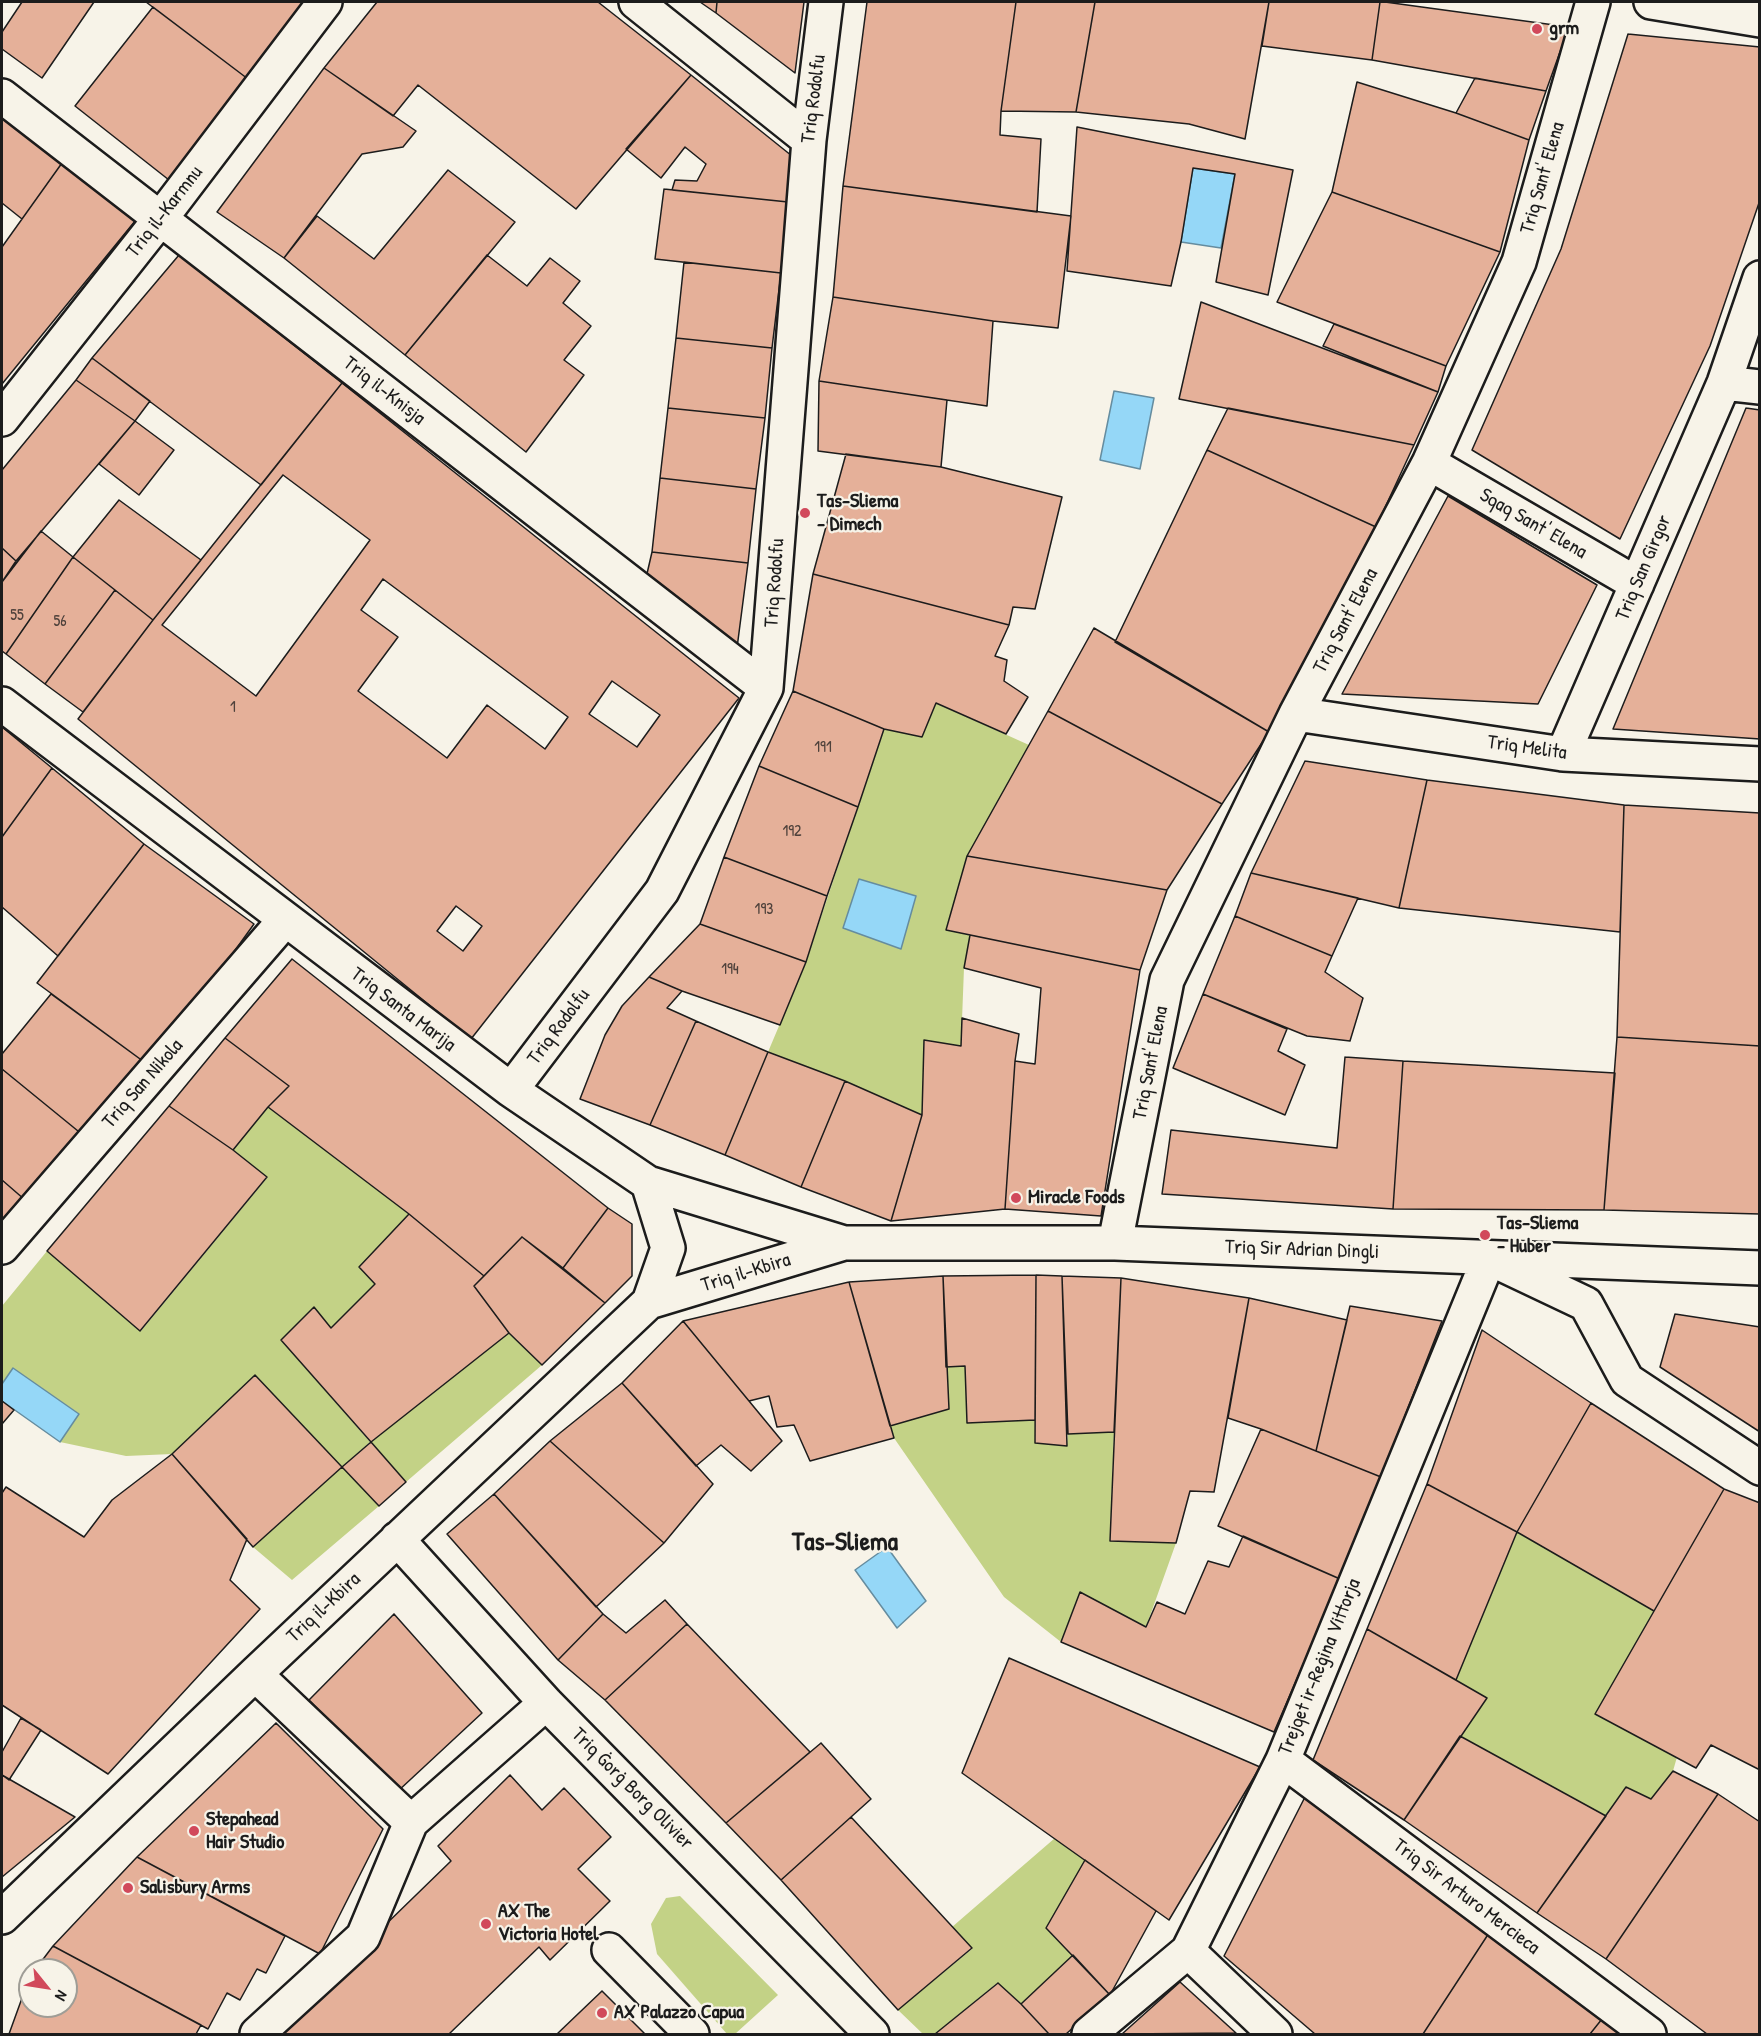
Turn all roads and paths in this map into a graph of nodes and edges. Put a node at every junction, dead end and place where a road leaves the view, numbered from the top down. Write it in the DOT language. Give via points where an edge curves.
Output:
graph roads {
  1 [pos="325,2"];
  2 [pos="636,2"];
  3 [pos="826,2"];
  4 [pos="1593,2"];
  5 [pos="1651,2"];
  6 [pos="1760,20"];
  7 [pos="2,96"];
  8 [pos="809,140"];
  9 [pos="161,218"];
  10 [pos="1760,278"];
  11 [pos="1724,383"];
  12 [pos="1760,387"];
  13 [pos="2,419"];
  14 [pos="1430,463"];
  15 [pos="1637,584"];
  16 [pos="766,688"];
  17 [pos="2,704"];
  18 [pos="1296,714"];
  19 [pos="1563,754"];
  20 [pos="1760,765"];
  21 [pos="285,921"];
  22 [pos="511,1090"];
  23 [pos="648,1183"];
  24 [pos="844,1243"];
  25 [pos="1115,1243"];
  26 [pos="2,1247"];
  27 [pos="1489,1258"];
  28 [pos="1760,1268"];
  29 [pos="649,1302"];
  30 [pos="1760,1468"];
  31 [pos="397,1539"];
  32 [pos="255,1674"];
  33 [pos="546,1703"];
  34 [pos="1282,1760"];
  35 [pos="411,1822"];
  36 [pos="2,1917"];
  37 [pos="609,1950"];
  38 [pos="1188,1951"];
  39 [pos="257,2034"];
  40 [pos="692,2034"];
  41 [pos="872,2034"];
  42 [pos="1089,2034"];
  43 [pos="1275,2034"];
  44 [pos="1649,2034"];
  1 -- 9 [label="street, Triq il-Karmnu"];
  2 -- 8 [label="street"];
  3 -- 8 [label="street, Triq Rodolfu"];
  4 -- 14 [label="street, Triq Sant' Elena" via="1519,262"];
  5 -- 6 [label="street"];
  7 -- 9 [label="street, Triq il-Knisja"];
  8 -- 16 [label="street, Triq Rodolfu"];
  9 -- 13 [label="street, Triq il-Karmnu"];
  9 -- 16 [label="street, Triq il-Knisja"];
  10 -- 11 [label="street, Triq San Girgor"];
  11 -- 12 [label="street"];
  11 -- 15 [label="street, Triq San Girgor"];
  14 -- 15 [label="street, Sqaq Sant' Elena"];
  14 -- 18 [label="street, Triq Sant' Elena"];
  15 -- 19 [label="street, Triq San Girgor"];
  16 -- 22 [label="street, Triq Rodolfu" via="662,891"];
  17 -- 21 [label="street, Triq Santa Marija"];
  18 -- 19 [label="street, Triq Melita"];
  18 -- 25 [label="street, Triq Sant' Elena" via="1167,980"];
  19 -- 20 [label="street, Triq Melita"];
  21 -- 22 [label="street, Triq Santa Marija"];
  21 -- 26 [label="street, Triq San Nikola"];
  22 -- 23 [label="street, Triq Santa Marija"];
  23 -- 24 [label="street, Triq Santa Marija"];
  23 -- 29 [label="street, Triq il-Kbira" via="668,1248"];
  24 -- 25 [label="street, Triq Sir Adrian Dingli"];
  24 -- 29 [label="street, Triq il-Kbira"];
  25 -- 27 [label="street, Triq Sir Adrian Dingli"];
  27 -- 28 [label="street, Triq Sir Adrian Dingli"];
  27 -- 30 [label="street" via="1586,1304 1627,1380"];
  27 -- 34 [label="street, Trejqet ir-Reġina Vittorja"];
  29 -- 31 [label="street, Triq il-Kbira"];
  31 -- 32 [label="street, Triq il-Kbira"];
  31 -- 33 [label="street, Triq Ġorġ Borg Olivier"];
  32 -- 35 [label="street"];
  32 -- 36 [label="street, Triq il-Kbira"];
  33 -- 35 [label="street"];
  33 -- 41 [label="street, Triq Ġorġ Borg Olivier"];
  34 -- 38 [label="street, Trejqet ir-Reġina Vittorja"];
  34 -- 44 [label="street, Triq Sir Arturo Mercieca"];
  35 -- 39 [label="street" via="363,1937"];
  37 -- 40 [label="street"];
  38 -- 42 [label="street, Trejqet ir-Reġina Vittorja"];
  38 -- 43 [label="street"];
}
